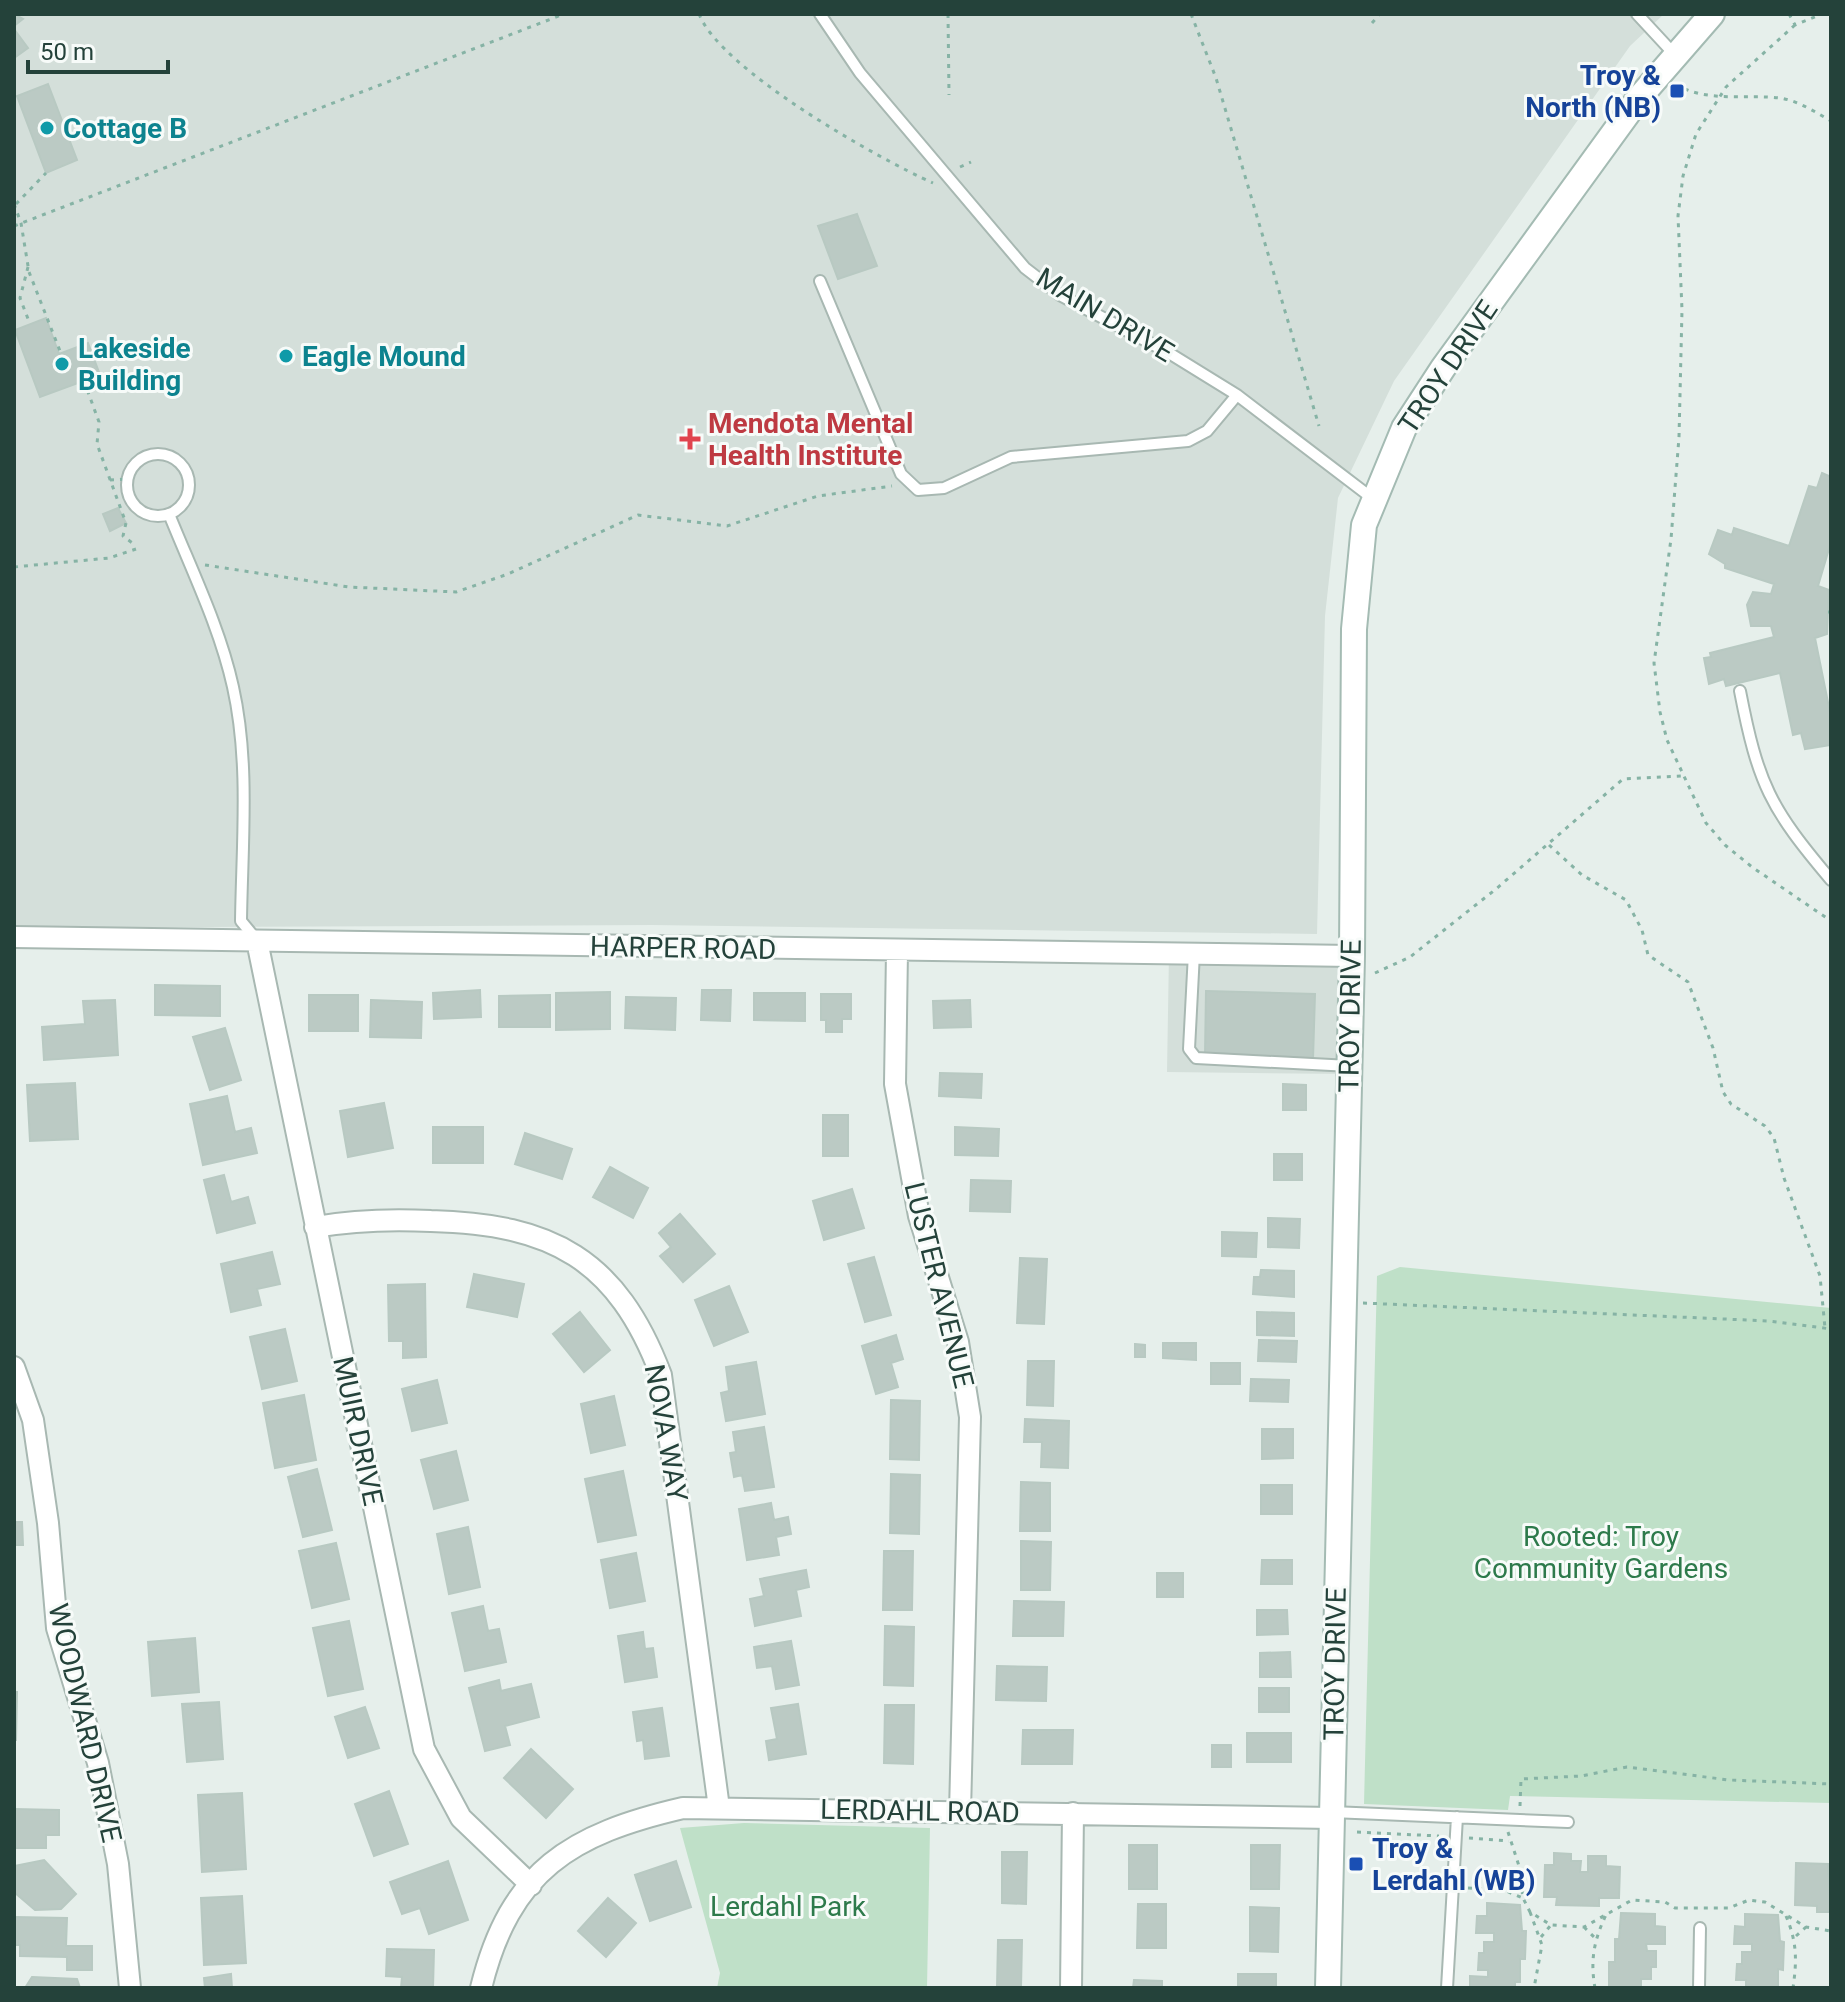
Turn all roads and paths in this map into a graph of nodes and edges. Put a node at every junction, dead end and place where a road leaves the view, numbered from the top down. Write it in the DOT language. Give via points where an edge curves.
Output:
graph roads {
  1 [pos="564,14"];
  2 [pos="699,14"];
  3 [pos="820,14"];
  4 [pos="948,14"];
  5 [pos="1191,14"];
  6 [pos="1380,14"];
  7 [pos="1637,14"];
  8 [pos="1712,14"];
  9 [pos="1789,14"];
  10 [pos="1822,14"];
  11 [pos="1372,23"];
  12 [pos="1795,25"];
  13 [pos="1668,64"];
  14 [pos="949,95"];
  15 [pos="1721,95"];
  16 [pos="1831,121"];
  17 [pos="971,162"];
  18 [pos="46,173"];
  19 [pos="946,174"];
  20 [pos="14,205"];
  21 [pos="21,223"];
  22 [pos="14,226"];
  23 [pos="28,265"];
  24 [pos="820,281"];
  25 [pos="30,324"];
  26 [pos="60,351"];
  27 [pos="84,381"];
  28 [pos="1237,395"];
  29 [pos="1319,426"];
  30 [pos="127,479"];
  31 [pos="110,480"];
  32 [pos="908,484"];
  33 [pos="1372,498"];
  34 [pos="169,514"];
  35 [pos="189,562"];
  36 [pos="14,567"];
  37 [pos="1740,691"];
  38 [pos="1684,776"];
  39 [pos="1549,845"];
  40 [pos="1831,880"];
  41 [pos="1831,921"];
  42 [pos="14,937"];
  43 [pos="257,941"];
  44 [pos="897,951"];
  45 [pos="1194,953"];
  46 [pos="1352,956"];
  47 [pos="1375,973"];
  48 [pos="1350,1066"];
  49 [pos="315,1227"];
  50 [pos="1343,1302"];
  51 [pos="1825,1328"];
  52 [pos="1831,1329"];
  53 [pos="14,1367"];
  54 [pos="1831,1784"];
  55 [pos="719,1808"];
  56 [pos="960,1812"];
  57 [pos="1073,1813"];
  58 [pos="1332,1815"];
  59 [pos="1457,1817"];
  60 [pos="1507,1819"];
  61 [pos="1520,1820"];
  62 [pos="1568,1822"];
  63 [pos="1357,1832"];
  64 [pos="1439,1836"];
  65 [pos="1468,1838"];
  66 [pos="1509,1841"];
  67 [pos="531,1885"];
  68 [pos="1456,1887"];
  69 [pos="1523,1898"];
  70 [pos="1530,1912"];
  71 [pos="1606,1915"];
  72 [pos="1786,1916"];
  73 [pos="1551,1925"];
  74 [pos="1584,1927"];
  75 [pos="1806,1927"];
  76 [pos="1700,1928"];
  77 [pos="1831,1931"];
  78 [pos="1796,1936"];
  79 [pos="1541,1937"];
  80 [pos="1595,1938"];
  81 [pos="1536,1987"];
  82 [pos="130,1988"];
  83 [pos="481,1988"];
  84 [pos="1071,1988"];
  85 [pos="1328,1988"];
  86 [pos="1447,1988"];
  87 [pos="1595,1988"];
  88 [pos="1699,1988"];
  89 [pos="1793,1988"];
  1 -- 21 [label="path"];
  2 -- 19 [label="path" via="730,58 866,148 935,183"];
  3 -- 19 [label="lane, MAIN DRIVE" via="860,73"];
  4 -- 14 [label="path"];
  5 -- 29 [label="path" via="1216,78"];
  6 -- 11 [label="path"];
  7 -- 13 [label="lane"];
  8 -- 13 [label="street, TROY DRIVE"];
  9 -- 12 [label="path"];
  10 -- 12 [label="path"];
  12 -- 15 [label="path"];
  13 -- 15 [label="path" via="1683,89"];
  13 -- 33 [label="street, TROY DRIVE" via="1443,368 1404,428"];
  15 -- 16 [label="path" via="1783,99"];
  15 -- 41 [label="path" via="1696,134 1678,216 1679,437 1654,663 1660,712 1667,740 1706,823 1752,867"];
  17 -- 19 [label="path"];
  18 -- 20 [label="path"];
  19 -- 28 [label="lane, MAIN DRIVE" via="1025,268 1060,295"];
  20 -- 21 [label="path"];
  21 -- 22 [label="path"];
  21 -- 23 [label="path"];
  23 -- 25 [label="path" via="20,298"];
  23 -- 26 [label="path"];
  24 -- 32 [label="lane"];
  27 -- 31 [label="path" via="99,422 97,444"];
  28 -- 32 [label="lane" via="1207,431 1188,441 1011,457 944,488 918,490"];
  28 -- 33 [label="lane, MAIN DRIVE"];
  30 -- 31 [label="path"];
  30 -- 34 [label="lane" via="129,497 140,511"];
  30 -- 34 [label="lane" via="146,456 175,458 188,473 189,493"];
  31 -- 36 [label="path" via="126,523 123,536 135,547 109,558"];
  32 -- 35 [label="path" via="818,496 727,526 638,515 495,580 456,592 349,587"];
  33 -- 46 [label="street, TROY DRIVE" via="1360,550 1354,629"];
  34 -- 35 [label="lane"];
  35 -- 43 [label="lane" via="233,686 242,761 241,921"];
  37 -- 40 [label="lane" via="1766,793"];
  38 -- 39 [label="path" via="1623,779"];
  39 -- 47 [label="path" via="1410,957"];
  39 -- 51 [label="path" via="1582,875 1626,900 1648,955 1688,982 1723,1092 1731,1104 1765,1126 1781,1157 1820,1276"];
  42 -- 43 [label="street, HARPER ROAD"];
  43 -- 44 [label="street, HARPER ROAD"];
  43 -- 49 [label="street, MUIR DRIVE"];
  44 -- 45 [label="street, HARPER ROAD"];
  44 -- 56 [label="street, LUSTER AVENUE" via="895,1084 919,1216 958,1342 970,1417"];
  45 -- 46 [label="street, HARPER ROAD"];
  45 -- 48 [label="lane" via="1189,1049 1196,1058"];
  46 -- 48 [label="street, TROY DRIVE"];
  48 -- 50 [label="street, TROY DRIVE"];
  49 -- 55 [label="street, NOVA WAY" via="365,1219 484,1222 550,1241 603,1276 626,1303 661,1375"];
  49 -- 67 [label="street, MUIR DRIVE" via="424,1749 461,1818"];
  50 -- 51 [label="path"];
  50 -- 58 [label="street, TROY DRIVE"];
  51 -- 52 [label="path"];
  53 -- 82 [label="street, WOODWARD DRIVE" via="33,1420 57,1628 98,1763 118,1864"];
  54 -- 61 [label="path" via="1729,1780 1617,1767 1581,1776 1521,1779"];
  55 -- 56 [label="street, LERDAHL ROAD"];
  55 -- 67 [label="street, LERDAHL ROAD" via="683,1808 623,1822 571,1847"];
  56 -- 57 [label="street, LERDAHL ROAD"];
  57 -- 58 [label="street, LERDAHL ROAD"];
  57 -- 84 [label="street"];
  58 -- 59 [label="lane"];
  58 -- 85 [label="street, TROY DRIVE"];
  59 -- 60 [label="lane"];
  59 -- 68 [label="lane"];
  60 -- 61 [label="lane"];
  60 -- 66 [label="path"];
  61 -- 62 [label="lane"];
  63 -- 64 [label="path"];
  65 -- 66 [label="path"];
  66 -- 69 [label="path"];
  67 -- 83 [label="street, LERDAHL ROAD" via="511,1909 488,1957"];
  68 -- 69 [label="path" via="1506,1891"];
  68 -- 86 [label="lane"];
  69 -- 70 [label="path"];
  70 -- 73 [label="path"];
  70 -- 79 [label="path"];
  71 -- 72 [label="path" via="1632,1900 1665,1902 1675,1908 1729,1908 1749,1900 1765,1902"];
  71 -- 74 [label="path"];
  71 -- 80 [label="path"];
  72 -- 75 [label="path"];
  72 -- 89 [label="path" via="1796,1950"];
  73 -- 74 [label="path"];
  73 -- 79 [label="path"];
  74 -- 80 [label="path"];
  75 -- 77 [label="path"];
  75 -- 78 [label="path"];
  76 -- 88 [label="lane"];
  79 -- 81 [label="path"];
  80 -- 87 [label="path"];
}
